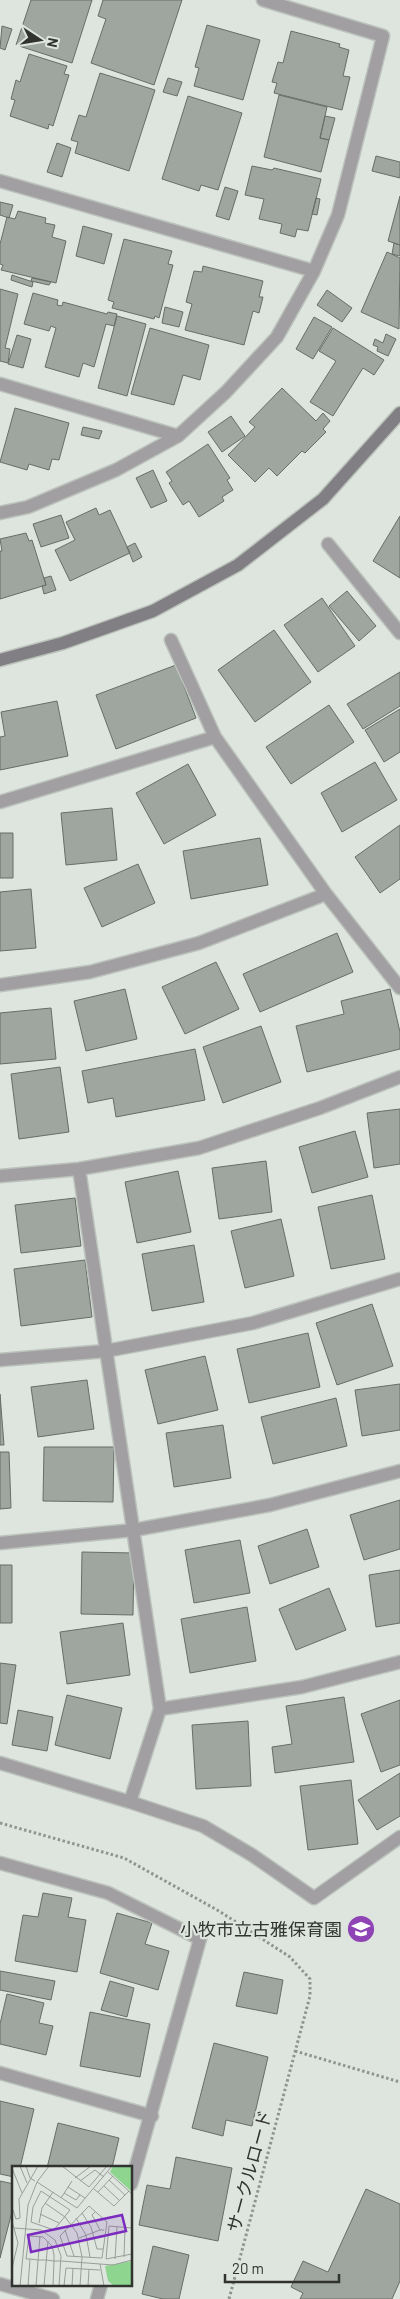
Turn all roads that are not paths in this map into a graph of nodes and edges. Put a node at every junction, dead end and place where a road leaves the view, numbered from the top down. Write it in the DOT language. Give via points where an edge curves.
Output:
graph roads {
  1 [pos="263,0"];
  2 [pos="0,181"];
  3 [pos="314,271"];
  4 [pos="0,384"];
  5 [pos="400,413"];
  6 [pos="178,436"];
  7 [pos="0,513"];
  8 [pos="328,544"];
  9 [pos="400,633"];
  10 [pos="171,640"];
  11 [pos="0,660"];
  12 [pos="215,737"];
  13 [pos="0,802"];
  14 [pos="326,894"];
  15 [pos="0,985"];
  16 [pos="400,988"];
  17 [pos="400,1077"];
  18 [pos="79,1169"];
  19 [pos="0,1176"];
  20 [pos="400,1278"];
  21 [pos="106,1351"];
  22 [pos="0,1360"];
  23 [pos="400,1470"];
  24 [pos="134,1530"];
  25 [pos="0,1543"];
  26 [pos="400,1662"];
  27 [pos="160,1708"];
  28 [pos="0,1763"];
  29 [pos="130,1802"];
  30 [pos="400,1837"];
  31 [pos="0,1863"];
  32 [pos="0,2073"];
  33 [pos="152,2116"];
  34 [pos="132,2181"];
  35 [pos="0,2284"];
  36 [pos="101,2286"];
  37 [pos="53,2299"];
  38 [pos="97,2299"];
  1 -- 3 [label="street" via="383,36 338,215"];
  2 -- 3 [label="street"];
  3 -- 6 [label="street" via="277,337 226,392"];
  4 -- 6 [label="street"];
  5 -- 11 [label="street" via="323,499 238,565 153,610 63,644"];
  6 -- 7 [label="street" via="116,470 28,507"];
  8 -- 9 [label="street"];
  10 -- 12 [label="street"];
  12 -- 13 [label="street"];
  12 -- 14 [label="street"];
  14 -- 15 [label="street" via="200,943 90,972"];
  14 -- 16 [label="street"];
  17 -- 18 [label="street" via="320,1108 199,1148"];
  18 -- 19 [label="street"];
  18 -- 21 [label="street"];
  20 -- 21 [label="street" via="253,1323"];
  21 -- 22 [label="street"];
  21 -- 24 [label="street"];
  23 -- 24 [label="street" via="270,1505"];
  24 -- 25 [label="street"];
  24 -- 27 [label="street"];
  26 -- 27 [label="street" via="302,1687"];
  27 -- 29 [label="street"];
  28 -- 29 [label="street"];
  29 -- 30 [label="street" via="203,1826 314,1898"];
  31 -- 33 [label="street" via="108,1893 200,1939"];
  32 -- 33 [label="street"];
  33 -- 34 [label="street"];
  35 -- 37 [label="street"];
  36 -- 38 [label="street"];
}
